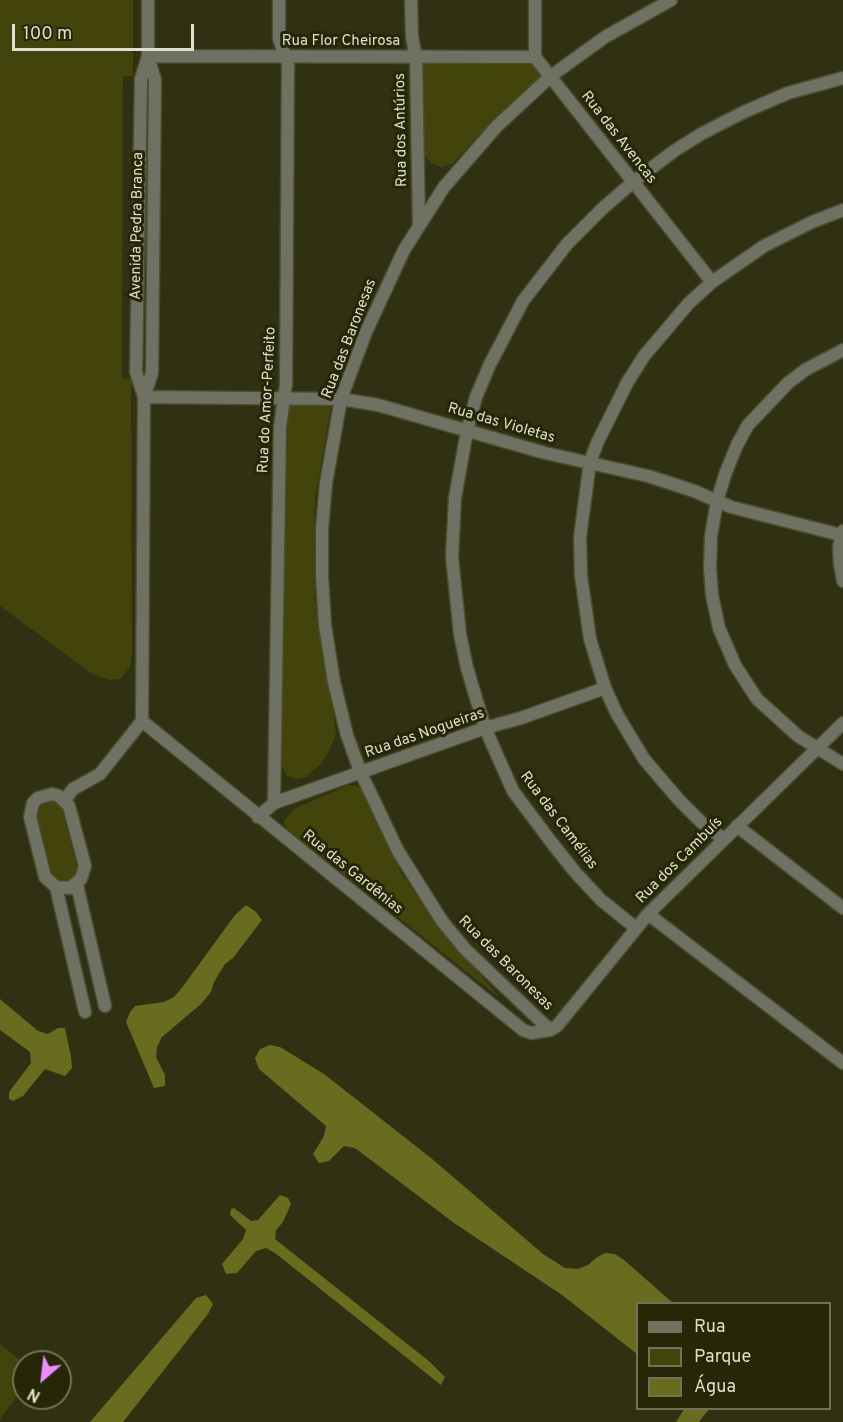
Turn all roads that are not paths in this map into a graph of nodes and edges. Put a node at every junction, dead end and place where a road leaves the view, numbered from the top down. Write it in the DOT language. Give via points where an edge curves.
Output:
graph roads {
  1 [pos="148,0"];
  2 [pos="279,0"];
  3 [pos="411,0"];
  4 [pos="535,0"];
  5 [pos="666,1"];
  6 [pos="148,56"];
  7 [pos="287,56"];
  8 [pos="416,57"];
  9 [pos="535,57"];
  10 [pos="551,76"];
  11 [pos="843,78"];
  12 [pos="633,182"];
  13 [pos="843,210"];
  14 [pos="419,225"];
  15 [pos="712,282"];
  16 [pos="843,350"];
  17 [pos="144,397"];
  18 [pos="285,397"];
  19 [pos="341,399"];
  20 [pos="467,431"];
  21 [pos="590,462"];
  22 [pos="717,501"];
  23 [pos="842,533"];
  24 [pos="843,580"];
  25 [pos="605,688"];
  26 [pos="142,721"];
  27 [pos="843,723"];
  28 [pos="485,728"];
  29 [pos="819,748"];
  30 [pos="843,764"];
  31 [pos="360,771"];
  32 [pos="65,800"];
  33 [pos="274,803"];
  34 [pos="258,817"];
  35 [pos="737,826"];
  36 [pos="724,839"];
  37 [pos="76,885"];
  38 [pos="56,887"];
  39 [pos="843,908"];
  40 [pos="648,914"];
  41 [pos="636,928"];
  42 [pos="105,1006"];
  43 [pos="85,1011"];
  44 [pos="550,1030"];
  45 [pos="843,1063"];
  1 -- 6 [label="street, Avenida Pedra Branca"];
  2 -- 7 [label="street, Rua do Amor-Perfeito" via="279,39"];
  3 -- 8 [label="street, Rua dos Antúrios"];
  4 -- 9 [label="street"];
  5 -- 10 [label="street, Rua das Baronesas" via="605,37"];
  6 -- 7 [label="street, Rua Flor Cheirosa"];
  6 -- 17 [label="street, Avenida Pedra Branca" via="155,80 152,373"];
  7 -- 8 [label="street, Rua Flor Cheirosa"];
  7 -- 18 [label="street, Rua do Amor-Perfeito"];
  8 -- 9 [label="street, Rua Flor Cheirosa"];
  8 -- 14 [label="street, Rua dos Antúrios"];
  9 -- 10 [label="street, Rua das Avencas"];
  10 -- 12 [label="street, Rua das Avencas"];
  10 -- 14 [label="street, Rua das Baronesas" via="466,159"];
  11 -- 12 [label="street, Rua das Camélias" via="788,93 744,112 674,150"];
  12 -- 15 [label="street, Rua das Avencas"];
  12 -- 20 [label="street, Rua das Camélias" via="567,244 523,301 490,364"];
  13 -- 15 [label="street" via="783,234"];
  14 -- 19 [label="street, Rua das Baronesas" via="387,284"];
  15 -- 21 [label="street" via="644,356 611,412"];
  16 -- 22 [label="street" via="805,370 748,425"];
  17 -- 18 [label="street, Rua das Violetas"];
  17 -- 26 [label="street, Avenida Pedra Branca"];
  18 -- 19 [label="street, Rua das Violetas"];
  18 -- 33 [label="street, Rua do Amor-Perfeito" via="280,427"];
  19 -- 20 [label="street, Rua das Violetas" via="378,405"];
  19 -- 31 [label="street, Rua das Baronesas" via="326,483 322,578 334,682"];
  20 -- 21 [label="street, Rua das Violetas"];
  20 -- 28 [label="street, Rua das Camélias" via="455,498 454,597 467,668"];
  21 -- 22 [label="street, Rua das Violetas" via="648,476"];
  21 -- 25 [label="street" via="580,537 581,576 590,639"];
  22 -- 23 [label="street, Rua das Violetas"];
  22 -- 29 [label="street" via="710,568 719,628 735,665 757,699 798,736"];
  23 -- 24 [label="street"];
  25 -- 28 [label="street, Rua das Nogueiras"];
  25 -- 36 [label="street" via="644,759 702,823"];
  26 -- 32 [label="street" via="100,774 73,789"];
  26 -- 34 [label="street, Rua das Gardênias"];
  27 -- 29 [label="street, Rua dos Cambuís"];
  28 -- 31 [label="street, Rua das Nogueiras"];
  28 -- 41 [label="street, Rua das Camélias" via="513,791 575,872"];
  29 -- 30 [label="street"];
  29 -- 35 [label="street, Rua dos Cambuís"];
  31 -- 33 [label="street, Rua das Nogueiras"];
  31 -- 44 [label="street, Rua das Baronesas" via="398,851 442,921 465,949"];
  32 -- 37 [label="street" via="85,866"];
  32 -- 38 [label="street" via="44,795 30,810 45,877"];
  33 -- 34 [label="street, Rua das Nogueiras"];
  34 -- 44 [label="street, Rua das Gardênias" via="523,1030"];
  35 -- 36 [label="street, Rua dos Cambuís"];
  35 -- 39 [label="street"];
  36 -- 40 [label="street, Rua dos Cambuís"];
  37 -- 38 [label="street"];
  37 -- 42 [label="street"];
  38 -- 43 [label="street"];
  40 -- 41 [label="street, Rua dos Cambuís"];
  40 -- 45 [label="street"];
  41 -- 44 [label="street, Rua dos Cambuís"];
}
